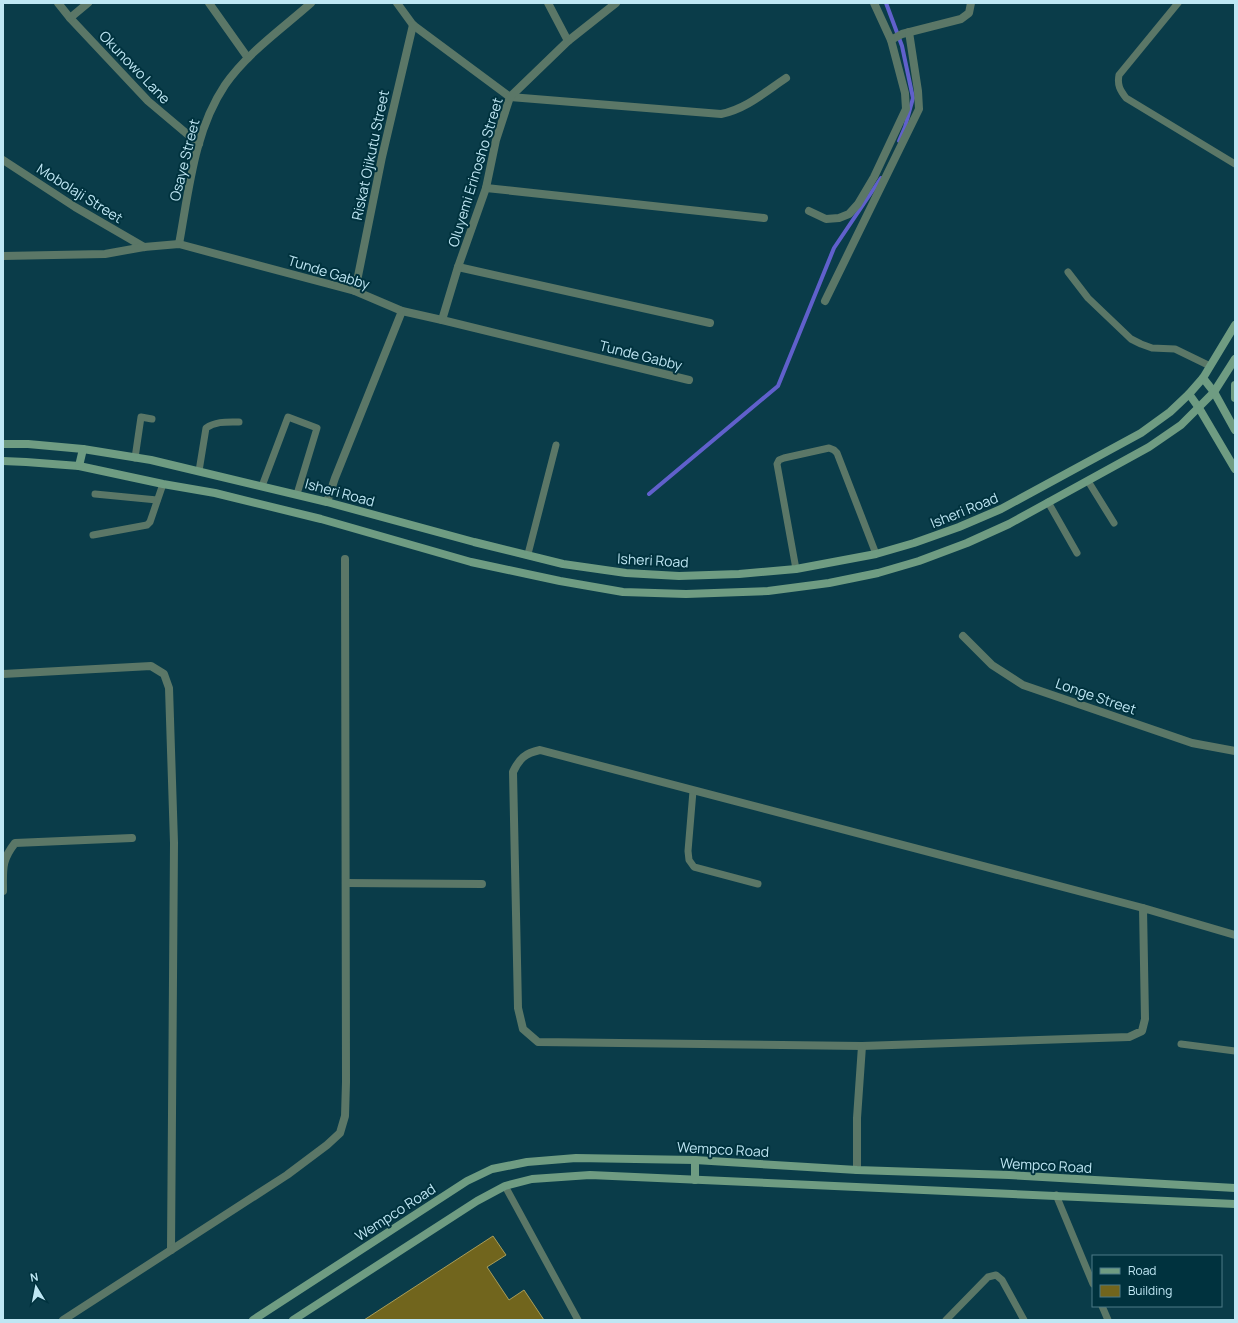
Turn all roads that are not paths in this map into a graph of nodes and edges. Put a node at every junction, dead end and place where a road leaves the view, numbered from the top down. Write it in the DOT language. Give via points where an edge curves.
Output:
graph roads {
  1 [pos="58,3"];
  2 [pos="88,3"];
  3 [pos="209,3"];
  4 [pos="311,3"];
  5 [pos="397,3"];
  6 [pos="548,3"];
  7 [pos="616,3"];
  8 [pos="874,3"];
  9 [pos="971,3"];
  10 [pos="1178,3"];
  11 [pos="70,18"];
  12 [pos="413,25"];
  13 [pos="899,36"];
  14 [pos="568,41"];
  15 [pos="248,58"];
  16 [pos="786,78"];
  17 [pos="510,97"];
  18 [pos="199,144"];
  19 [pos="3,160"];
  20 [pos="1235,164"];
  21 [pos="486,188"];
  22 [pos="809,211"];
  23 [pos="764,218"];
  24 [pos="180,244"];
  25 [pos="144,247"];
  26 [pos="3,256"];
  27 [pos="458,267"];
  28 [pos="1068,272"];
  29 [pos="355,290"];
  30 [pos="825,301"];
  31 [pos="402,311"];
  32 [pos="442,320"];
  33 [pos="710,323"];
  34 [pos="1235,325"];
  35 [pos="1235,359"];
  36 [pos="1210,366"];
  37 [pos="1202,378"];
  38 [pos="689,380"];
  39 [pos="1235,385"];
  40 [pos="1214,392"];
  41 [pos="1189,394"];
  42 [pos="1235,398"];
  43 [pos="1199,408"];
  44 [pos="152,419"];
  45 [pos="238,422"];
  46 [pos="1235,430"];
  47 [pos="3,444"];
  48 [pos="556,445"];
  49 [pos="83,449"];
  50 [pos="135,458"];
  51 [pos="3,461"];
  52 [pos="79,466"];
  53 [pos="1235,469"];
  54 [pos="199,471"];
  55 [pos="1088,481"];
  56 [pos="163,484"];
  57 [pos="262,486"];
  58 [pos="95,494"];
  59 [pos="297,494"];
  60 [pos="157,500"];
  61 [pos="327,502"];
  62 [pos="1048,502"];
  63 [pos="1114,523"];
  64 [pos="93,535"];
  65 [pos="1077,553"];
  66 [pos="528,554"];
  67 [pos="876,554"];
  68 [pos="346,559"];
  69 [pos="796,569"];
  70 [pos="963,636"];
  71 [pos="3,674"];
  72 [pos="1235,751"];
  73 [pos="693,791"];
  74 [pos="132,838"];
  75 [pos="346,883"];
  76 [pos="482,884"];
  77 [pos="758,884"];
  78 [pos="3,890"];
  79 [pos="1143,908"];
  80 [pos="1235,935"];
  81 [pos="1181,1044"];
  82 [pos="862,1046"];
  83 [pos="1235,1051"];
  84 [pos="695,1160"];
  85 [pos="857,1170"];
  86 [pos="695,1180"];
  87 [pos="505,1186"];
  88 [pos="1235,1188"];
  89 [pos="1056,1195"];
  90 [pos="1235,1204"];
  91 [pos="171,1250"];
  92 [pos="1092,1282"];
  93 [pos="1102,1307"];
  94 [pos="63,1320"];
  95 [pos="253,1320"];
  96 [pos="293,1320"];
  97 [pos="578,1320"];
  98 [pos="946,1320"];
  99 [pos="1024,1320"];
  100 [pos="1108,1320"];
  1 -- 11 [label="street, Okunowo Lane"];
  2 -- 11 [label="street"];
  3 -- 15 [label="street"];
  4 -- 15 [label="street, Osaye Street"];
  5 -- 12 [label="street"];
  6 -- 14 [label="street"];
  7 -- 14 [label="street, Oluyemi Erinosho Street"];
  8 -- 13 [label="street"];
  9 -- 13 [label="street" via="969,13 961,19"];
  10 -- 20 [label="lane" via="1119,75 1120,90 1126,98"];
  11 -- 18 [label="street, Okunowo Lane" via="148,101"];
  12 -- 17 [label="street"];
  12 -- 29 [label="street, Riskat Ojikutu Street" via="382,157"];
  13 -- 22 [label="street" via="906,109 874,177 849,214 826,219"];
  13 -- 30 [label="street" via="918,91 919,109"];
  14 -- 17 [label="street, Oluyemi Erinosho Street"];
  15 -- 18 [label="street, Osaye Street" via="226,84 210,110"];
  16 -- 17 [label="street" via="744,106 721,114"];
  17 -- 21 [label="street, Oluyemi Erinosho Street" via="496,140"];
  18 -- 24 [label="street, Osaye Street"];
  19 -- 25 [label="street, Mobolaji Street" via="75,207"];
  21 -- 23 [label="street"];
  21 -- 27 [label="street, Oluyemi Erinosho Street"];
  24 -- 25 [label="street, Tunde Gabby"];
  24 -- 29 [label="street, Tunde Gabby"];
  25 -- 26 [label="street, Tunde Gabby" via="105,254"];
  27 -- 32 [label="street, Oluyemi Erinosho Street"];
  27 -- 33 [label="street"];
  28 -- 36 [label="lane" via="1088,298 1131,339 1152,348 1175,349"];
  29 -- 31 [label="street, Tunde Gabby"];
  31 -- 32 [label="street, Tunde Gabby"];
  31 -- 61 [label="street"];
  32 -- 38 [label="street, Tunde Gabby"];
  34 -- 36 [label="main road, Isheri Road"];
  35 -- 40 [label="main road"];
  36 -- 37 [label="main road, Isheri Road"];
  37 -- 40 [label="main road"];
  37 -- 41 [label="main road, Isheri Road"];
  39 -- 42 [label="main road"];
  40 -- 43 [label="main road"];
  40 -- 46 [label="main road"];
  41 -- 43 [label="main road"];
  41 -- 67 [label="main road, Isheri Road" via="1170,412 1141,432 1001,509 960,527"];
  43 -- 53 [label="main road"];
  43 -- 55 [label="main road" via="1181,425 1149,447"];
  44 -- 50 [label="lane" via="141,417"];
  45 -- 54 [label="lane" via="217,423 206,428"];
  47 -- 49 [label="main road, Isheri Road"];
  48 -- 66 [label="lane"];
  49 -- 50 [label="main road, Isheri Road"];
  49 -- 52 [label="main road"];
  50 -- 54 [label="main road, Isheri Road"];
  51 -- 52 [label="main road"];
  52 -- 56 [label="main road"];
  54 -- 57 [label="main road, Isheri Road"];
  55 -- 62 [label="main road"];
  55 -- 63 [label="lane"];
  56 -- 60 [label="lane"];
  56 -- 62 [label="main road" via="215,493 321,519 471,562 560,582 623,592 686,594 768,591 878,573 967,543 1009,524"];
  57 -- 59 [label="main road, Isheri Road"];
  57 -- 59 [label="lane" via="288,417 317,428"];
  58 -- 60 [label="lane"];
  59 -- 61 [label="main road, Isheri Road"];
  60 -- 64 [label="lane" via="147,525"];
  61 -- 66 [label="main road, Isheri Road"];
  62 -- 65 [label="lane"];
  66 -- 69 [label="main road, Isheri Road" via="563,564 626,573 679,576"];
  67 -- 69 [label="main road, Isheri Road"];
  67 -- 69 [label="lane" via="837,453 829,448 784,458 777,464"];
  68 -- 75 [label="street"];
  70 -- 72 [label="street, Longe Street" via="992,665 1023,684 1192,743"];
  71 -- 91 [label="street" via="151,666 164,674 169,688 174,843"];
  73 -- 77 [label="lane" via="689,860 694,867"];
  73 -- 79 [label="street"];
  73 -- 82 [label="street" via="540,750 531,752 518,761 513,772 514,886 518,1008 523,1029 538,1042"];
  74 -- 78 [label="street" via="15,843 8,851 4,862"];
  75 -- 76 [label="street"];
  75 -- 91 [label="street" via="346,1082 345,1116 340,1133 287,1175"];
  79 -- 80 [label="street"];
  79 -- 82 [label="street" via="1145,1019 1142,1031 1129,1037"];
  81 -- 83 [label="lane"];
  82 -- 85 [label="street" via="857,1118"];
  84 -- 85 [label="main road, Wempco Road"];
  84 -- 86 [label="main road"];
  84 -- 95 [label="main road, Wempco Road" via="576,1158 526,1162 492,1169 467,1181"];
  85 -- 88 [label="main road, Wempco Road" via="1010,1175"];
  86 -- 87 [label="main road" via="590,1175 532,1179"];
  86 -- 89 [label="main road"];
  87 -- 96 [label="main road" via="477,1201"];
  87 -- 97 [label="lane"];
  89 -- 90 [label="main road"];
  89 -- 92 [label="lane"];
  91 -- 94 [label="street"];
  93 -- 100 [label="lane"];
  98 -- 99 [label="lane" via="988,1277 996,1275 1002,1280"];
}
